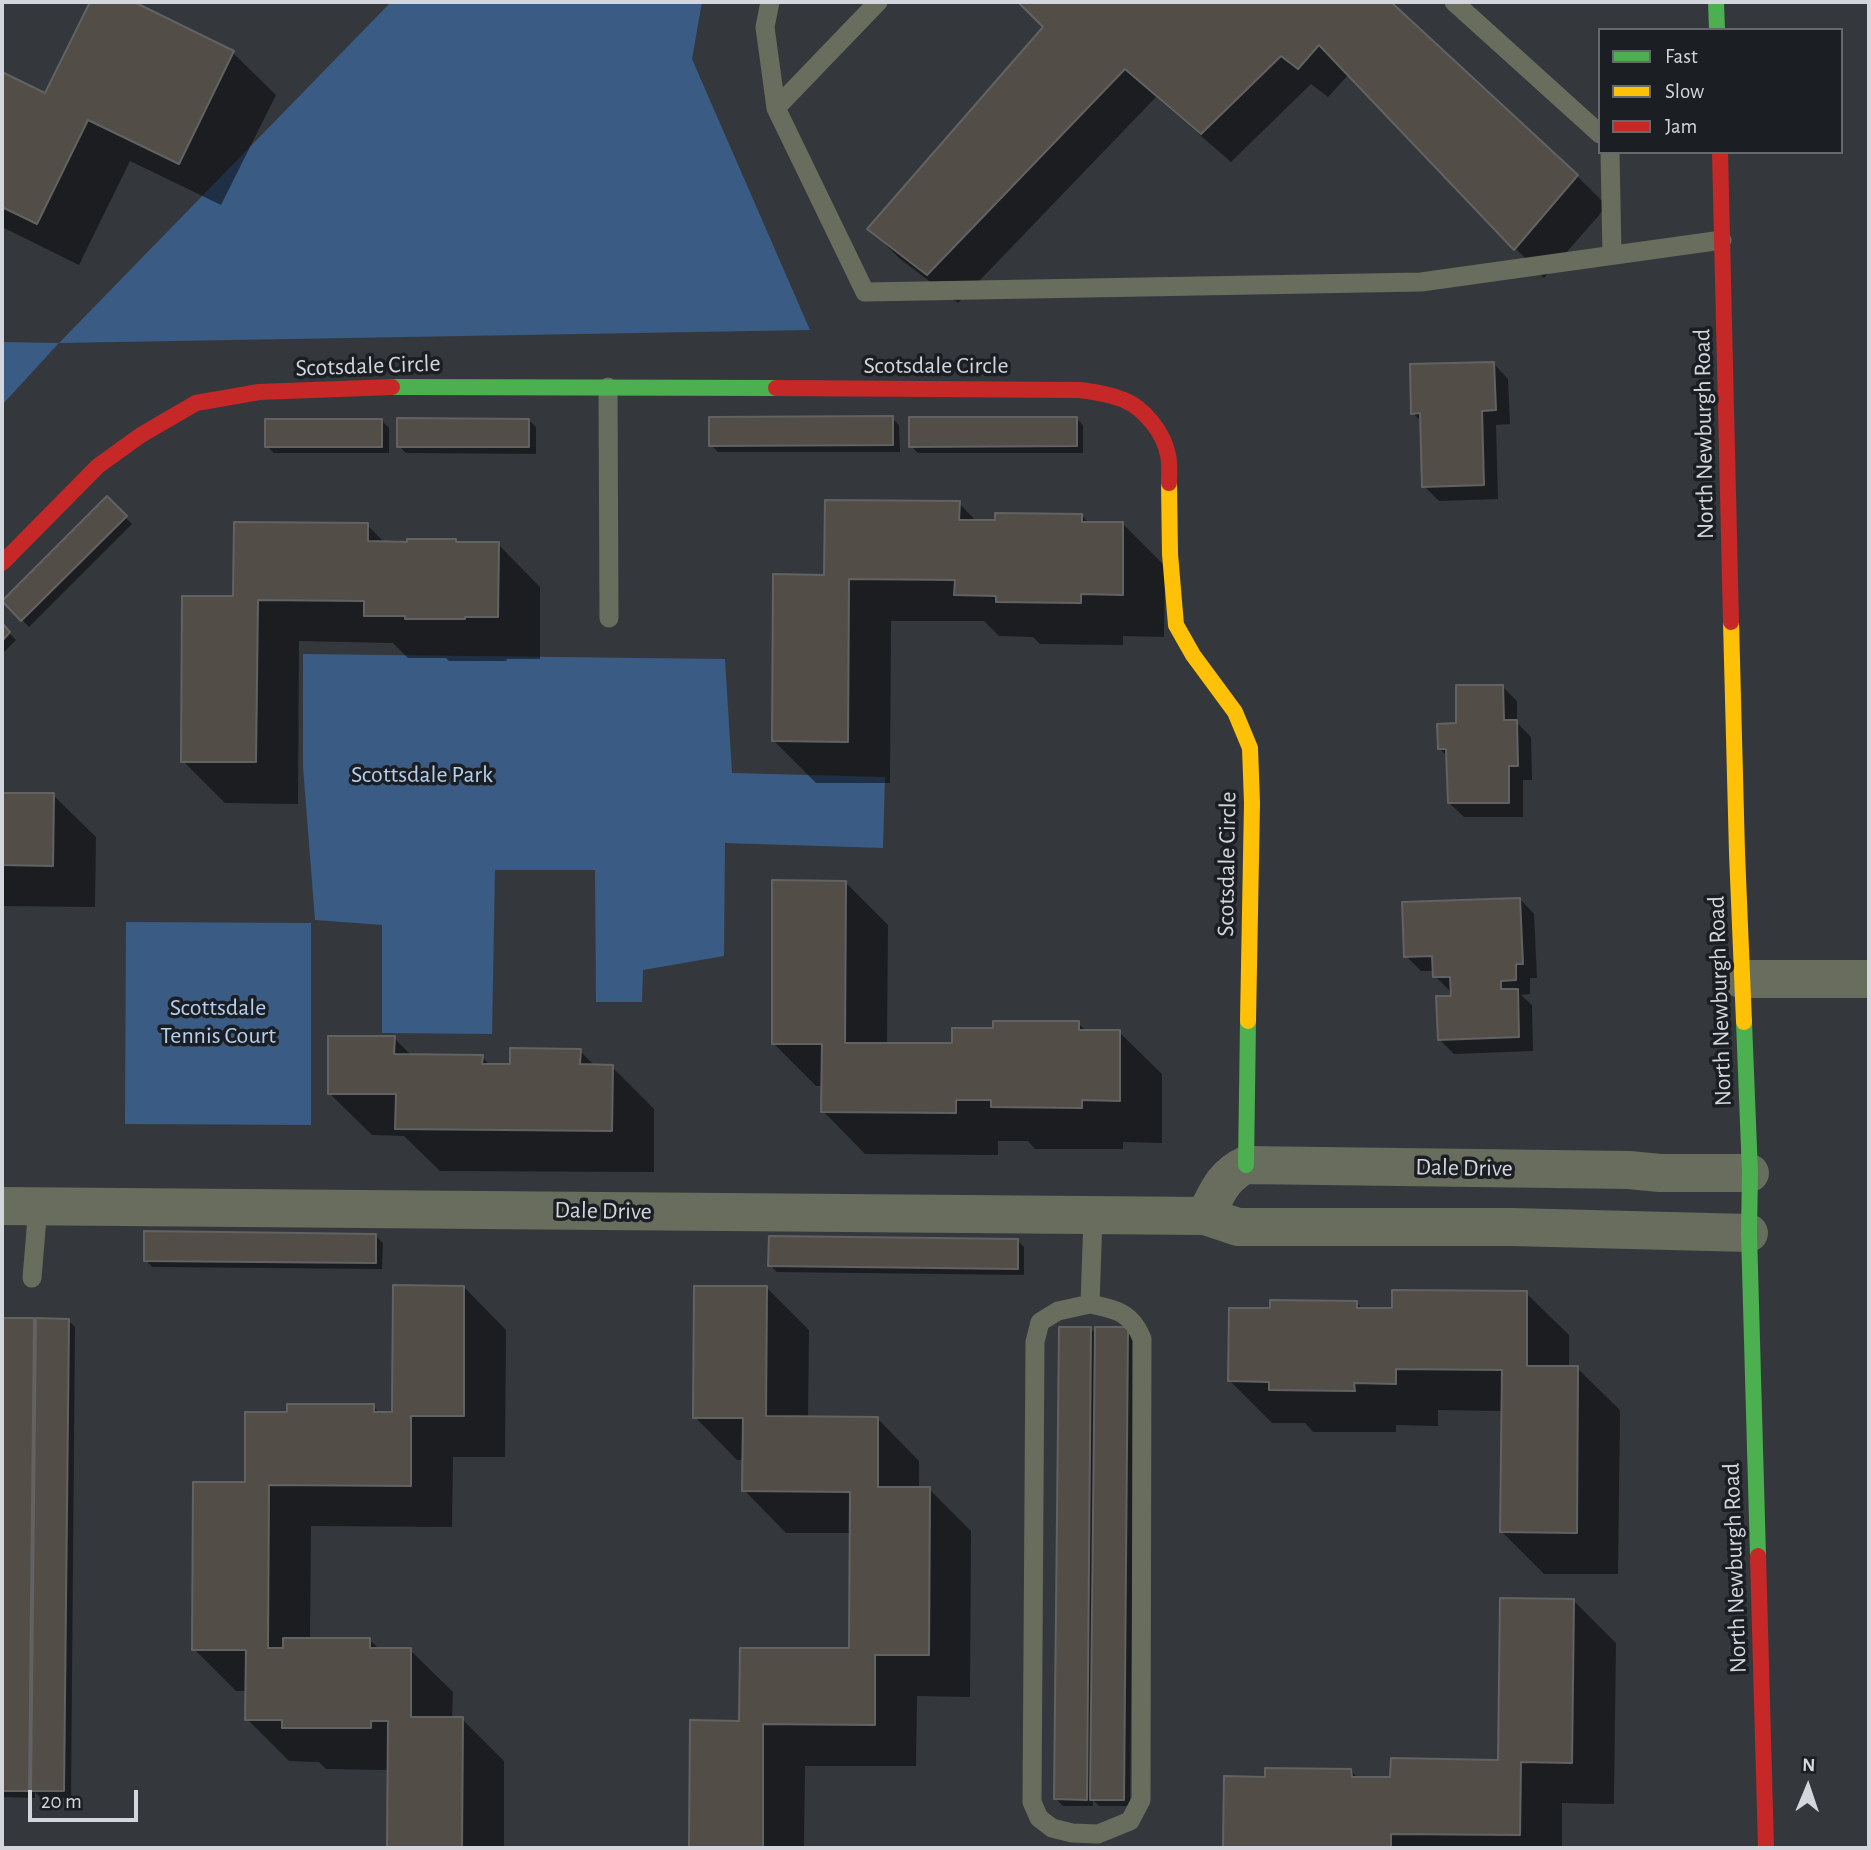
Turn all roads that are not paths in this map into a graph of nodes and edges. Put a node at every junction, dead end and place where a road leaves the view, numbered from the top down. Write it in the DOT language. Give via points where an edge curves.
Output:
graph roads {
  1 [pos="770,2"];
  2 [pos="878,2"];
  3 [pos="1454,2"];
  4 [pos="1716,2"];
  5 [pos="1717,28"];
  6 [pos="776,108"];
  7 [pos="1598,132"];
  8 [pos="1610,154"];
  9 [pos="1720,154"];
  10 [pos="1722,240"];
  11 [pos="1612,255"];
  12 [pos="608,387"];
  13 [pos="2,563"];
  14 [pos="609,618"];
  15 [pos="1741,979"];
  16 [pos="1869,979"];
  17 [pos="1246,1165"];
  18 [pos="1750,1173"];
  19 [pos="20,1206"];
  20 [pos="1093,1216"];
  21 [pos="1205,1216"];
  22 [pos="1749,1233"];
  23 [pos="32,1278"];
  24 [pos="1090,1304"];
  25 [pos="1766,1848"];
  1 -- 6 [label="lane" via="765,27"];
  2 -- 6 [label="lane"];
  3 -- 7 [label="lane"];
  4 -- 5 [label="street"];
  6 -- 11 [label="lane" via="865,292 1421,282"];
  8 -- 11 [label="lane"];
  9 -- 10 [label="street, North Newburgh Road"];
  10 -- 11 [label="lane"];
  10 -- 15 [label="street, North Newburgh Road"];
  12 -- 13 [label="street, Scotsdale Circle" via="419,386 259,392 196,403 97,466"];
  12 -- 14 [label="lane"];
  12 -- 17 [label="street, Scotsdale Circle" via="1080,390 1126,401 1148,418 1163,437 1169,457 1176,625 1235,712 1250,748"];
  15 -- 16 [label="street"];
  15 -- 18 [label="street, North Newburgh Road"];
  17 -- 18 [label="street, Dale Drive"];
  17 -- 21 [label="street" via="1232,1171"];
  18 -- 22 [label="street, North Newburgh Road"];
  19 -- 20 [label="street, Dale Drive"];
  19 -- 23 [label="lane"];
  20 -- 21 [label="street, Dale Drive"];
  20 -- 24 [label="lane"];
  21 -- 22 [label="street, Dale Drive" via="1238,1227"];
  22 -- 25 [label="street, North Newburgh Road"];
  24 -- 24 [label="lane" via="1058,1311 1040,1322 1035,1342 1032,1802 1039,1818 1052,1828 1098,1834 1130,1821 1141,1800 1142,1339 1138,1327 1125,1315"];
}
